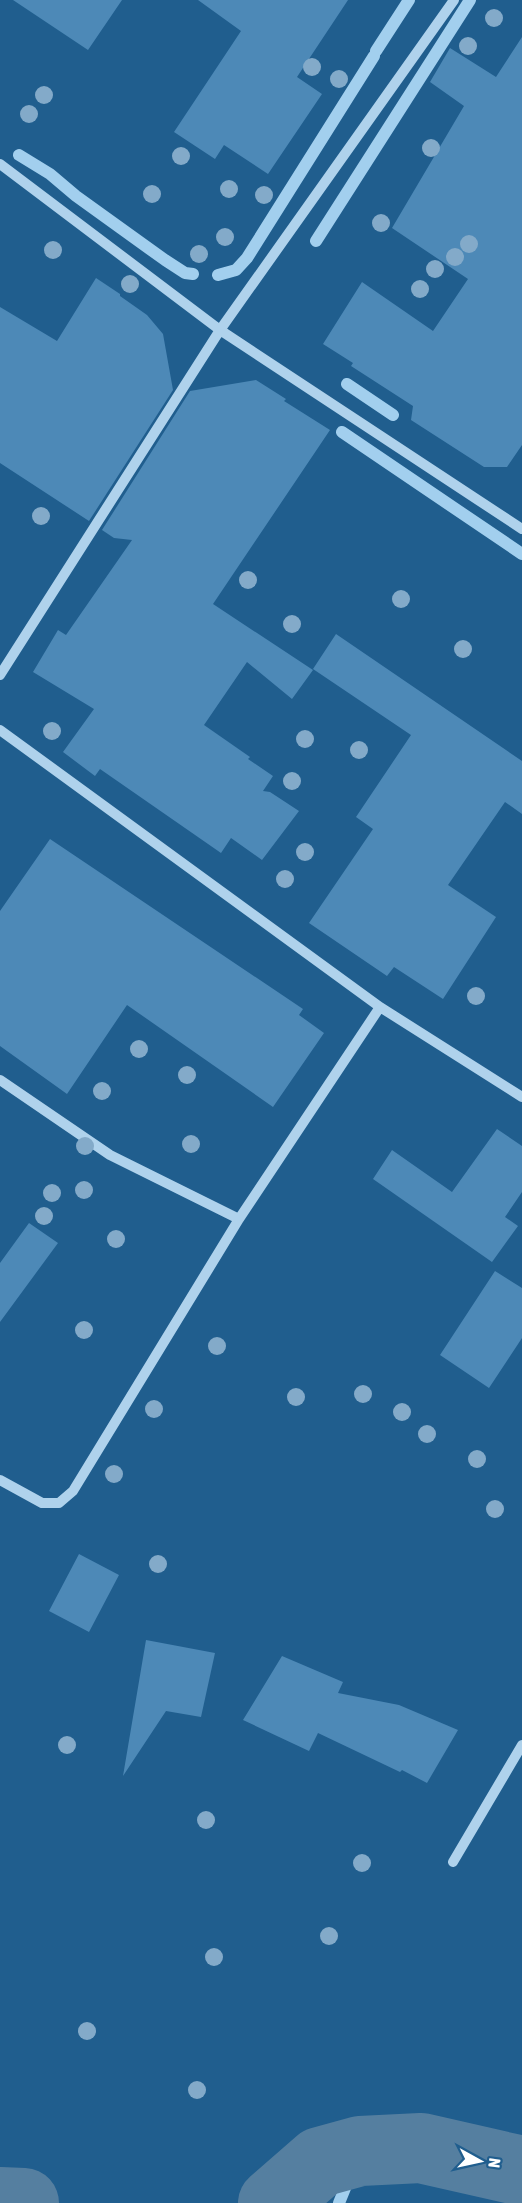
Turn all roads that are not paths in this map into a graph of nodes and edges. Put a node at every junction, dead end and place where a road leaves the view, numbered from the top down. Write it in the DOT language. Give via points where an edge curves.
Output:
graph roads {
  1 [pos="454,0"];
  2 [pos="0,164"];
  3 [pos="220,330"];
  4 [pos="522,529"];
  5 [pos="0,675"];
  6 [pos="0,730"];
  7 [pos="380,1007"];
  8 [pos="0,1080"];
  9 [pos="522,1097"];
  10 [pos="239,1219"];
  11 [pos="0,1480"];
  12 [pos="522,1745"];
  13 [pos="453,1862"];
  1 -- 3 [label="street"];
  2 -- 3 [label="street"];
  3 -- 4 [label="street"];
  3 -- 5 [label="street"];
  6 -- 7 [label="street"];
  7 -- 9 [label="street"];
  7 -- 10 [label="street"];
  8 -- 10 [label="street" via="110,1155"];
  10 -- 11 [label="street" via="72,1491 59,1503 42,1503"];
  12 -- 13 [label="street"];
}
